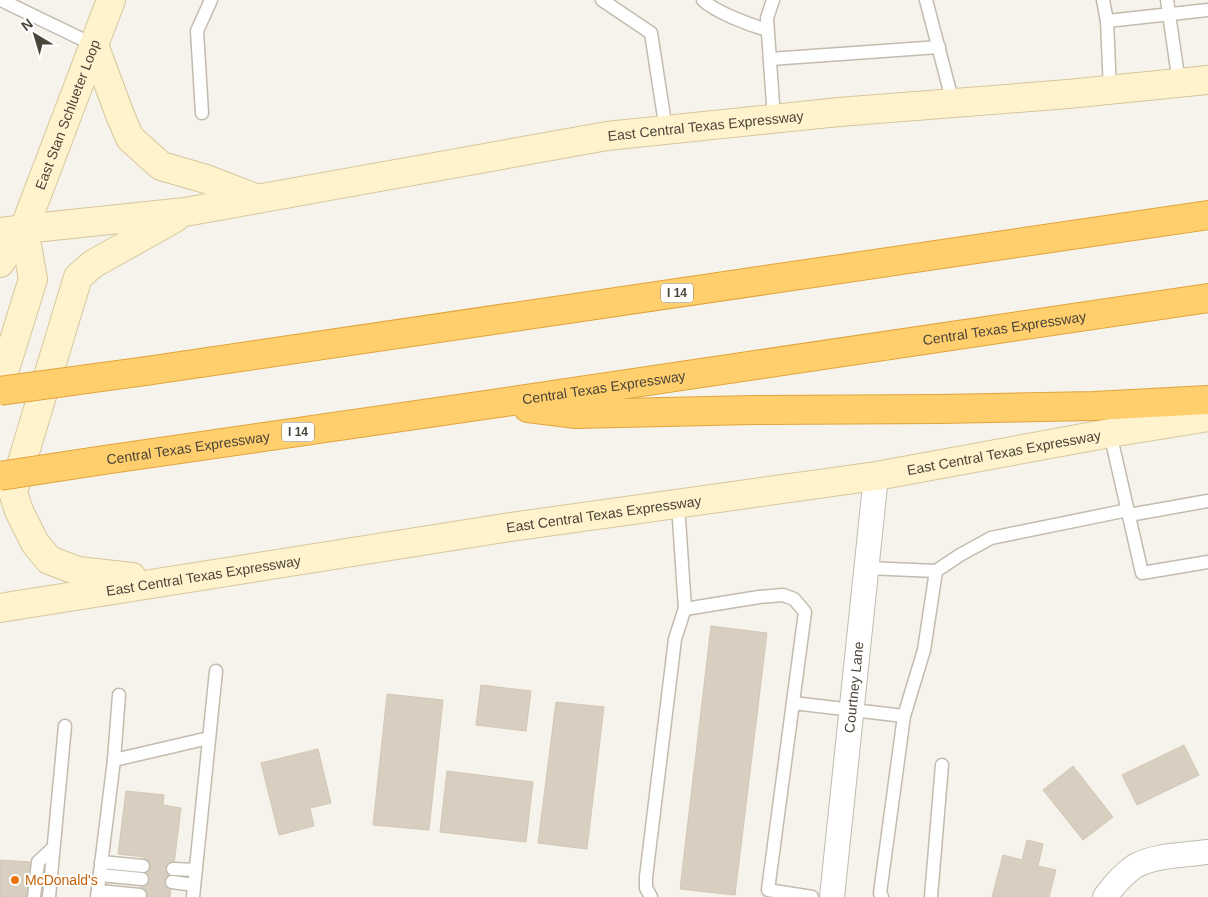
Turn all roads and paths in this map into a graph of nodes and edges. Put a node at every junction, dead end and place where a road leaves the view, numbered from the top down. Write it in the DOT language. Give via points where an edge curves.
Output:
graph roads {
  1 [pos="1,0"];
  2 [pos="111,0"];
  3 [pos="211,0"];
  4 [pos="602,0"];
  5 [pos="703,0"];
  6 [pos="773,0"];
  7 [pos="926,0"];
  8 [pos="1103,0"];
  9 [pos="1167,0"];
  10 [pos="1208,10"];
  11 [pos="1169,15"];
  12 [pos="1106,21"];
  13 [pos="767,30"];
  14 [pos="94,45"];
  15 [pos="939,47"];
  16 [pos="770,59"];
  17 [pos="1208,80"];
  18 [pos="1179,83"];
  19 [pos="1110,90"];
  20 [pos="953,103"];
  21 [pos="202,113"];
  22 [pos="774,119"];
  23 [pos="666,130"];
  24 [pos="259,200"];
  25 [pos="185,212"];
  26 [pos="1208,215"];
  27 [pos="12,230"];
  28 [pos="0,263"];
  29 [pos="1208,298"];
  30 [pos="0,385"];
  31 [pos="0,391"];
  32 [pos="1208,400"];
  33 [pos="492,404"];
  34 [pos="1208,417"];
  35 [pos="1110,433"];
  36 [pos="0,476"];
  37 [pos="876,476"];
  38 [pos="1208,501"];
  39 [pos="678,504"];
  40 [pos="1128,512"];
  41 [pos="1208,562"];
  42 [pos="867,568"];
  43 [pos="936,571"];
  44 [pos="165,581"];
  45 [pos="40,602"];
  46 [pos="0,608"];
  47 [pos="685,608"];
  48 [pos="0,625"];
  49 [pos="216,672"];
  50 [pos="119,695"];
  51 [pos="793,704"];
  52 [pos="852,710"];
  53 [pos="904,716"];
  54 [pos="66,726"];
  55 [pos="209,738"];
  56 [pos="114,760"];
  57 [pos="942,765"];
  58 [pos="53,848"];
  59 [pos="1208,852"];
  60 [pos="102,862"];
  61 [pos="143,866"];
  62 [pos="173,869"];
  63 [pos="196,870"];
  64 [pos="100,875"];
  65 [pos="142,879"];
  66 [pos="172,882"];
  67 [pos="194,891"];
  68 [pos="98,894"];
  69 [pos="767,894"];
  70 [pos="140,895"];
  71 [pos="34,897"];
  72 [pos="48,897"];
  73 [pos="651,897"];
  74 [pos="812,897"];
  75 [pos="832,897"];
  76 [pos="882,897"];
  77 [pos="932,897"];
  78 [pos="1105,897"];
  1 -- 14 [label="lane"];
  2 -- 14 [label="main road, East Stan Schlueter Loop"];
  3 -- 21 [label="lane" via="197,31"];
  4 -- 23 [label="lane" via="651,33"];
  5 -- 13 [label="lane" via="710,7"];
  6 -- 13 [label="lane" via="766,18"];
  7 -- 15 [label="lane"];
  8 -- 12 [label="lane"];
  9 -- 11 [label="lane"];
  10 -- 11 [label="lane"];
  11 -- 12 [label="lane"];
  11 -- 18 [label="lane"];
  12 -- 19 [label="lane"];
  13 -- 16 [label="lane"];
  14 -- 24 [label="main road" via="130,138 161,166"];
  14 -- 27 [label="main road, East Stan Schlueter Loop"];
  15 -- 16 [label="lane"];
  15 -- 20 [label="lane"];
  16 -- 22 [label="lane"];
  17 -- 18 [label="main road, East Central Texas Expressway"];
  18 -- 19 [label="main road, East Central Texas Expressway"];
  19 -- 20 [label="main road, East Central Texas Expressway"];
  20 -- 22 [label="main road, East Central Texas Expressway"];
  22 -- 23 [label="main road, East Central Texas Expressway"];
  23 -- 24 [label="main road, East Central Texas Expressway" via="606,136"];
  24 -- 25 [label="main road, East Central Texas Expressway"];
  25 -- 27 [label="main road, East Central Texas Expressway"];
  25 -- 44 [label="main road" via="93,264 78,277 13,492 35,543 49,560 78,571"];
  26 -- 31 [label="highway, I 14, bridge"];
  27 -- 28 [label="main road, East Stan Schlueter Loop"];
  27 -- 30 [label="main road, East Stan Schlueter Loop" via="32,279"];
  29 -- 33 [label="highway, Central Texas Expressway / I 14"];
  32 -- 33 [label="highway" via="1094,406 576,414"];
  33 -- 36 [label="highway, Central Texas Expressway / I 14, bridge"];
  34 -- 35 [label="main road, East Central Texas Expressway"];
  35 -- 37 [label="main road, East Central Texas Expressway"];
  35 -- 40 [label="lane"];
  37 -- 39 [label="main road, East Central Texas Expressway"];
  37 -- 42 [label="street, Courtney Lane"];
  38 -- 40 [label="lane"];
  39 -- 44 [label="main road, East Central Texas Expressway"];
  39 -- 47 [label="lane"];
  40 -- 41 [label="lane" via="1142,573"];
  40 -- 43 [label="lane" via="991,538"];
  42 -- 43 [label="lane"];
  42 -- 52 [label="street, Courtney Lane"];
  43 -- 53 [label="lane" via="924,650"];
  44 -- 45 [label="main road, East Central Texas Expressway"];
  45 -- 46 [label="main road, East Central Texas Expressway"];
  45 -- 48 [label="main road"];
  47 -- 51 [label="lane" via="783,595 794,600 805,612"];
  47 -- 73 [label="lane" via="675,639 646,877 646,888"];
  49 -- 55 [label="lane"];
  50 -- 56 [label="lane"];
  51 -- 52 [label="lane"];
  51 -- 69 [label="lane"];
  52 -- 53 [label="lane"];
  52 -- 75 [label="street, Courtney Lane"];
  53 -- 76 [label="lane"];
  54 -- 58 [label="lane"];
  55 -- 56 [label="lane"];
  55 -- 63 [label="lane"];
  56 -- 60 [label="lane"];
  57 -- 77 [label="lane"];
  58 -- 71 [label="lane" via="38,862"];
  58 -- 72 [label="lane"];
  59 -- 78 [label="street" via="1155,858 1135,866 1115,883"];
  60 -- 61 [label="lane"];
  60 -- 64 [label="lane"];
  62 -- 63 [label="lane"];
  63 -- 67 [label="lane"];
  64 -- 65 [label="lane"];
  64 -- 68 [label="lane"];
  66 -- 67 [label="lane"];
  68 -- 70 [label="lane"];
  69 -- 74 [label="lane"];
}
